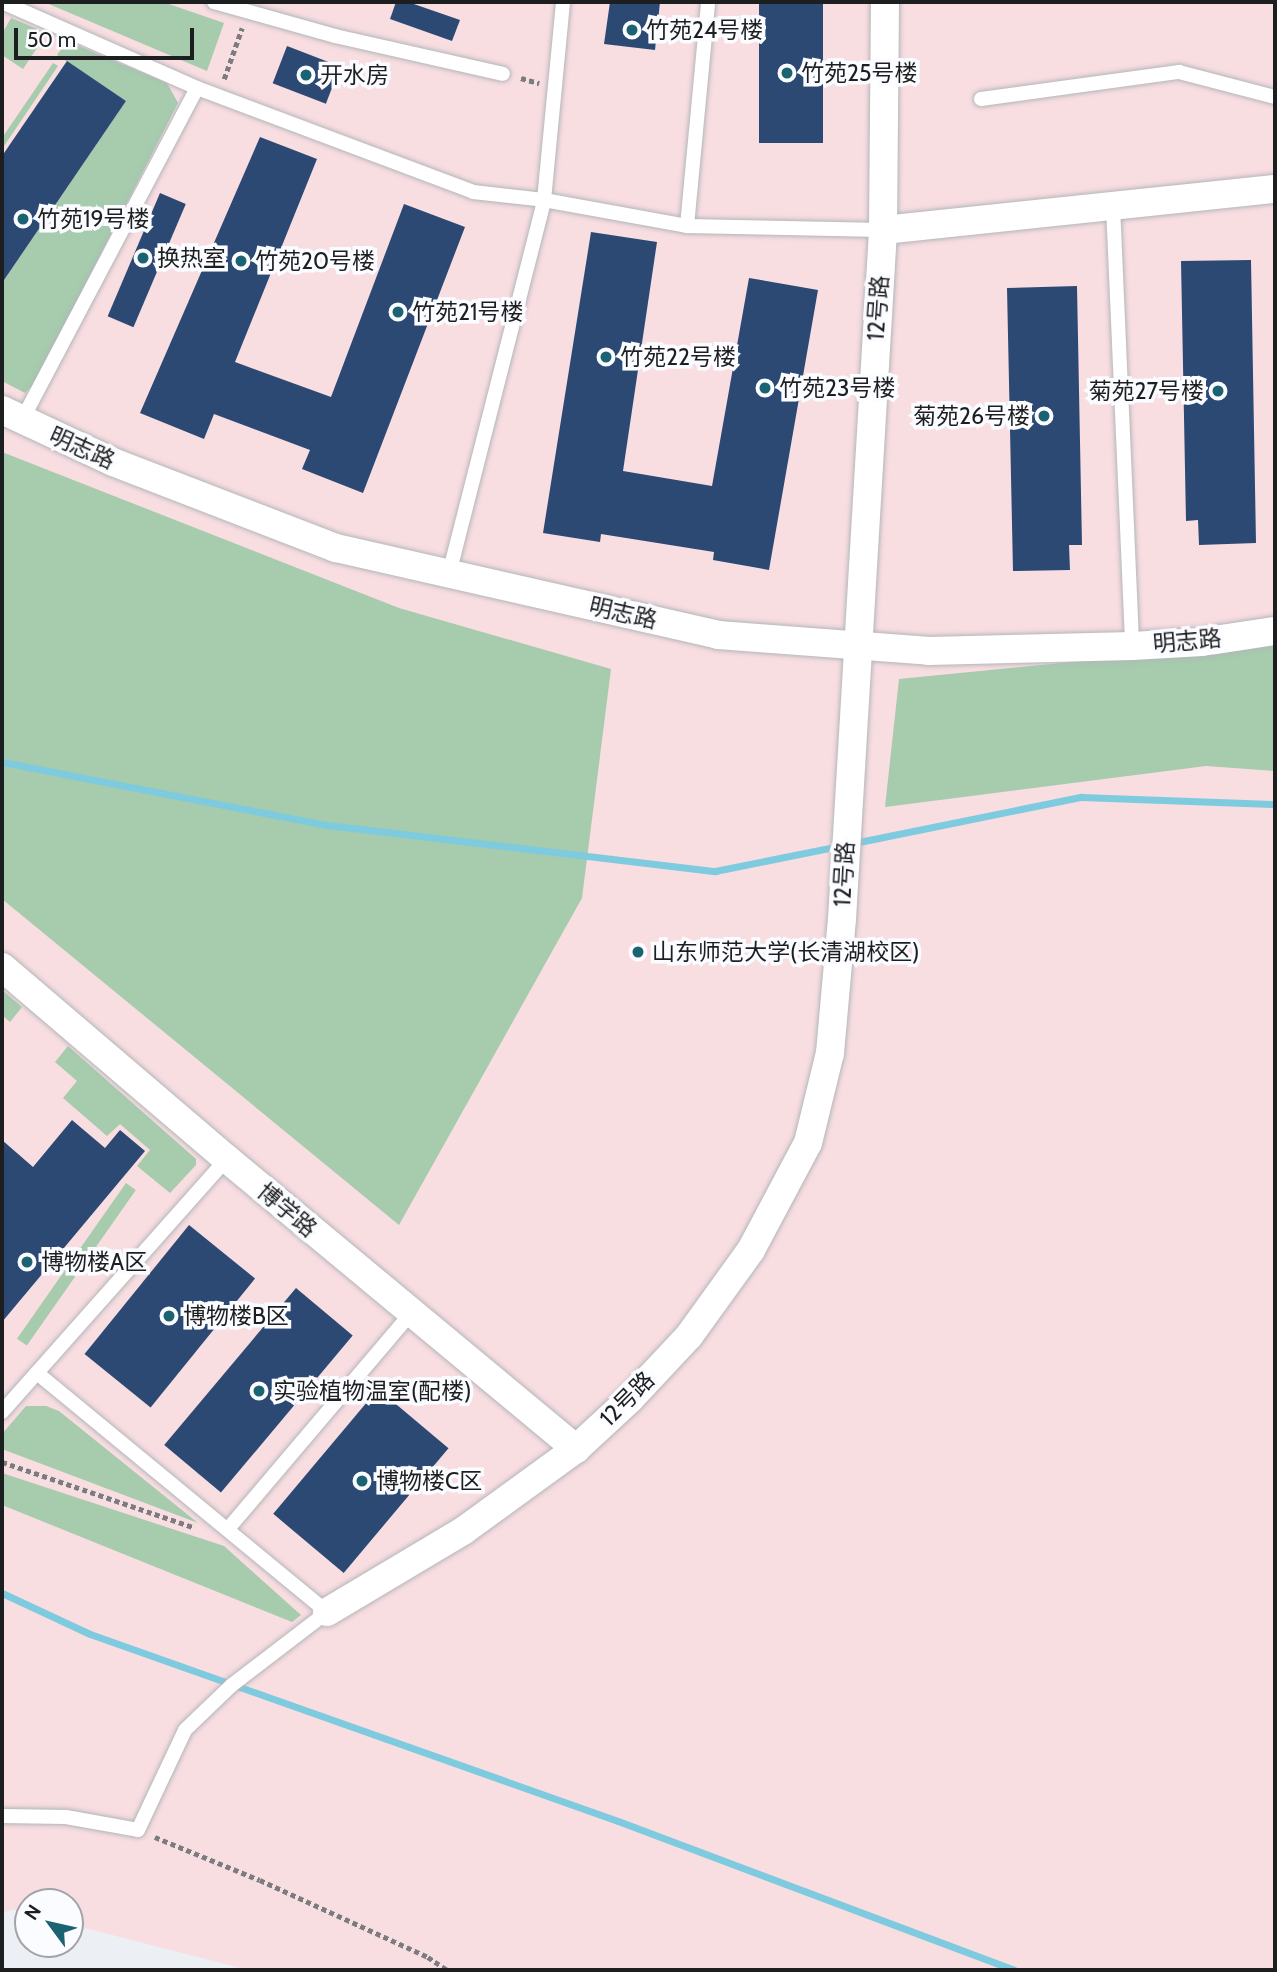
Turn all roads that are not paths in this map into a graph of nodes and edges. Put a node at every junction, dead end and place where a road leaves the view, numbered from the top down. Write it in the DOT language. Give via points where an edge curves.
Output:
graph roads {
  1 [pos="2,2"];
  2 [pos="214,2"];
  3 [pos="563,2"];
  4 [pos="708,2"];
  5 [pos="885,2"];
  6 [pos="503,74"];
  7 [pos="197,88"];
  8 [pos="1275,97"];
  9 [pos="981,99"];
  10 [pos="1275,189"];
  11 [pos="544,200"];
  12 [pos="1113,206"];
  13 [pos="687,226"];
  14 [pos="883,230"];
  15 [pos="12,415"];
  16 [pos="449,574"];
  17 [pos="1275,631"];
  18 [pos="1132,646"];
  19 [pos="856,648"];
  20 [pos="2,967"];
  21 [pos="227,1159"];
  22 [pos="412,1312"];
  23 [pos="37,1373"];
  24 [pos="2,1412"];
  25 [pos="576,1449"];
  26 [pos="228,1529"];
  27 [pos="327,1612"];
  28 [pos="2,1816"];
  1 -- 7 [label="lane"];
  2 -- 6 [label="lane" via="335,36"];
  3 -- 11 [label="lane"];
  4 -- 13 [label="lane"];
  5 -- 14 [label="street, 12号路"];
  7 -- 11 [label="lane" via="473,192"];
  7 -- 15 [label="lane"];
  8 -- 9 [label="lane" via="1179,72"];
  10 -- 12 [label="street"];
  11 -- 13 [label="lane"];
  11 -- 16 [label="lane"];
  12 -- 14 [label="street"];
  12 -- 18 [label="lane"];
  13 -- 14 [label="lane"];
  14 -- 19 [label="street, 12号路"];
  15 -- 16 [label="street, 明志路" via="113,462 336,548"];
  16 -- 19 [label="street, 明志路" via="718,635"];
  17 -- 18 [label="street, 明志路"];
  18 -- 19 [label="street, 明志路" via="929,651"];
  19 -- 25 [label="street, 12号路" via="830,1053 808,1143 751,1250 689,1336"];
  20 -- 21 [label="street, 博学路"];
  21 -- 22 [label="street, 博学路"];
  21 -- 23 [label="lane"];
  22 -- 25 [label="street, 博学路"];
  22 -- 26 [label="lane"];
  23 -- 24 [label="lane"];
  23 -- 26 [label="lane"];
  25 -- 27 [label="street, 12号路" via="463,1531"];
  26 -- 27 [label="lane"];
  27 -- 28 [label="lane" via="232,1685 185,1730 138,1830 66,1817"];
}
